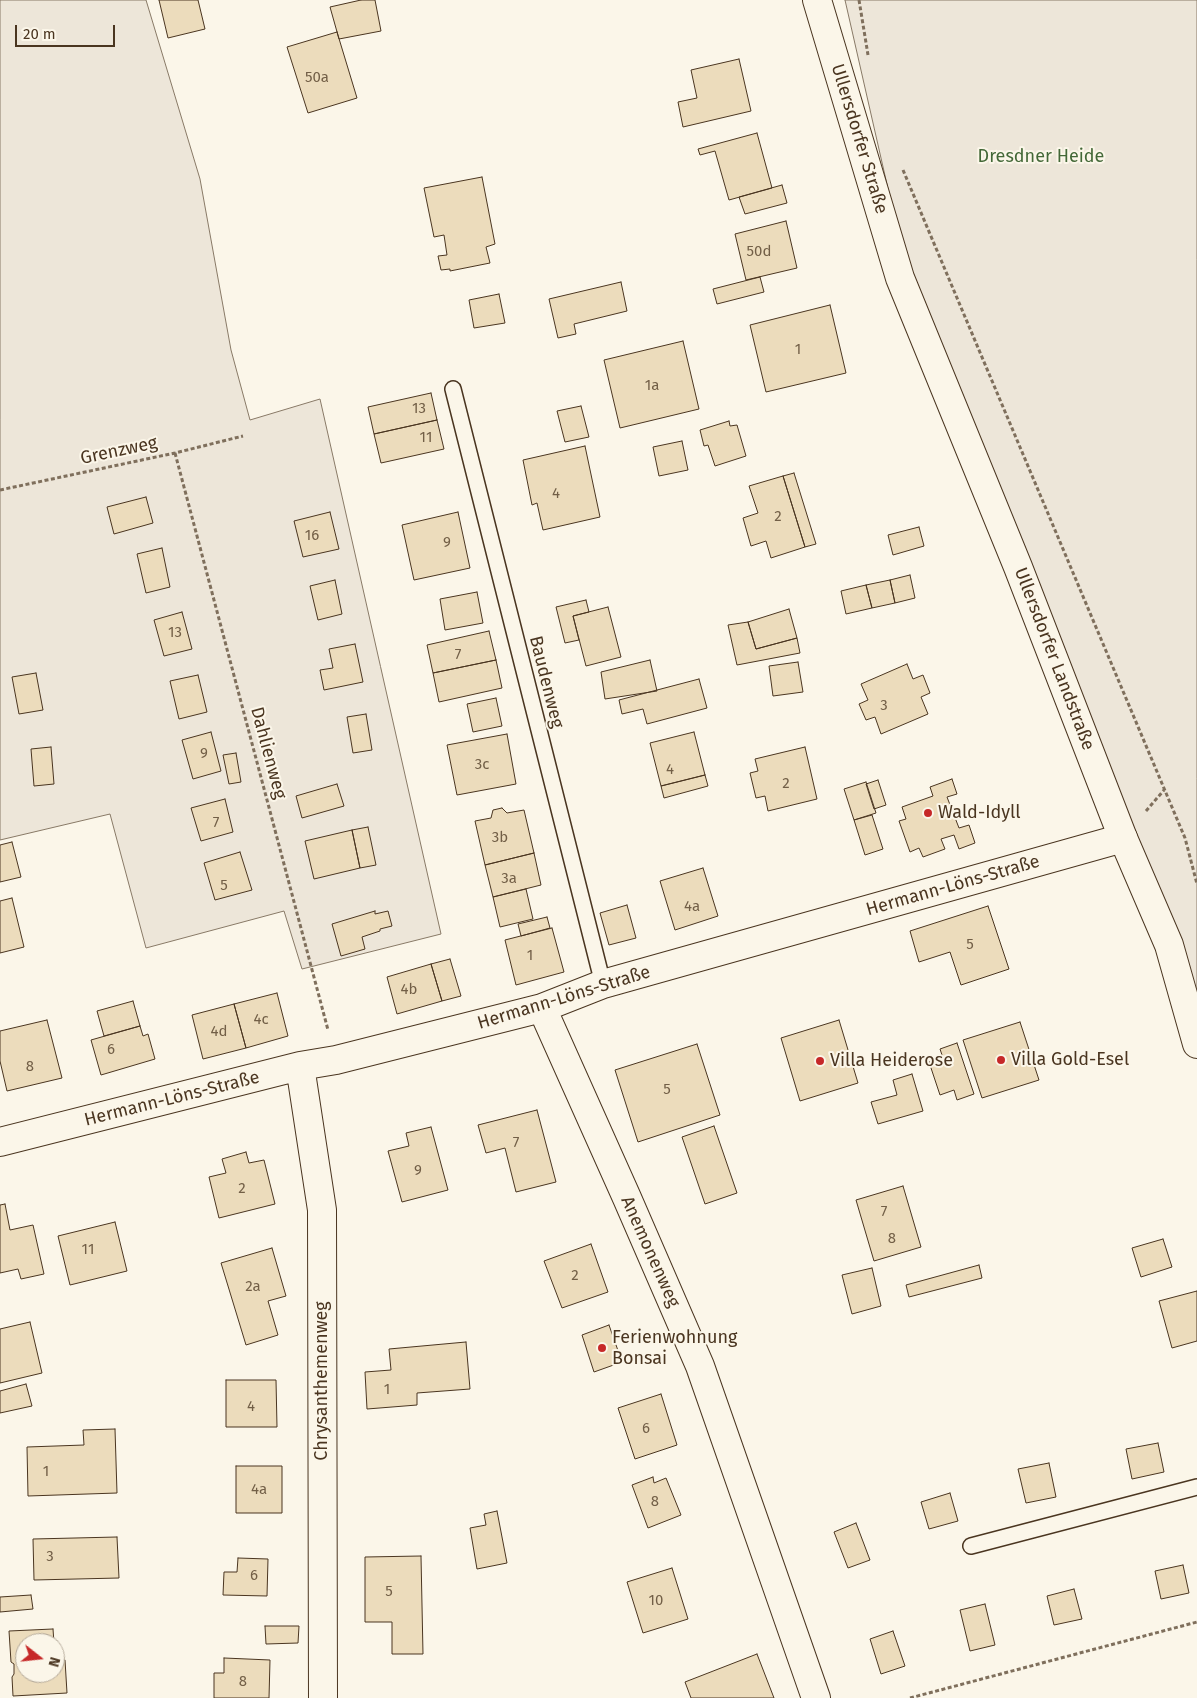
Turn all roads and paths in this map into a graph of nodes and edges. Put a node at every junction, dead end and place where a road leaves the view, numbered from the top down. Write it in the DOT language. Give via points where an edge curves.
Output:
graph roads {
  1 [pos="817,0"];
  2 [pos="859,0"];
  3 [pos="870,64"];
  4 [pos="901,165"];
  5 [pos="900,278"];
  6 [pos="453,389"];
  7 [pos="243,436"];
  8 [pos="175,453"];
  9 [pos="0,490"];
  10 [pos="1123,838"];
  11 [pos="1197,884"];
  12 [pos="603,984"];
  13 [pos="542,1008"];
  14 [pos="1197,1044"];
  15 [pos="336,1060"];
  16 [pos="300,1066"];
  17 [pos="0,1142"];
  18 [pos="1197,1487"];
  19 [pos="970,1546"];
  20 [pos="1197,1622"];
  21 [pos="322,1698"];
  22 [pos="816,1698"];
  23 [pos="910,1698"];
  1 -- 5 [label="street, Ullersdorfer Straße"];
  2 -- 3 [label="path"];
  4 -- 11 [label="path" via="1185,838"];
  5 -- 10 [label="street, Ullersdorfer Landstraße" via="1018,566"];
  6 -- 12 [label="lane, Baudenweg"];
  7 -- 8 [label="path, Grenzweg"];
  8 -- 9 [label="path, Grenzweg"];
  8 -- 15 [label="path, Dahlienweg"];
  10 -- 12 [label="street, Hermann-Löns-Straße"];
  10 -- 14 [label="street, Ullersdorfer Landstraße" via="1168,945"];
  12 -- 13 [label="street, Hermann-Löns-Straße"];
  13 -- 15 [label="street, Hermann-Löns-Straße"];
  13 -- 22 [label="street, Anemonenweg" via="700,1366"];
  15 -- 16 [label="street, Hermann-Löns-Straße"];
  16 -- 17 [label="street, Hermann-Löns-Straße"];
  16 -- 21 [label="street, Chrysanthemenweg" via="322,1210"];
  18 -- 19 [label="lane"];
  20 -- 23 [label="path"];
}
